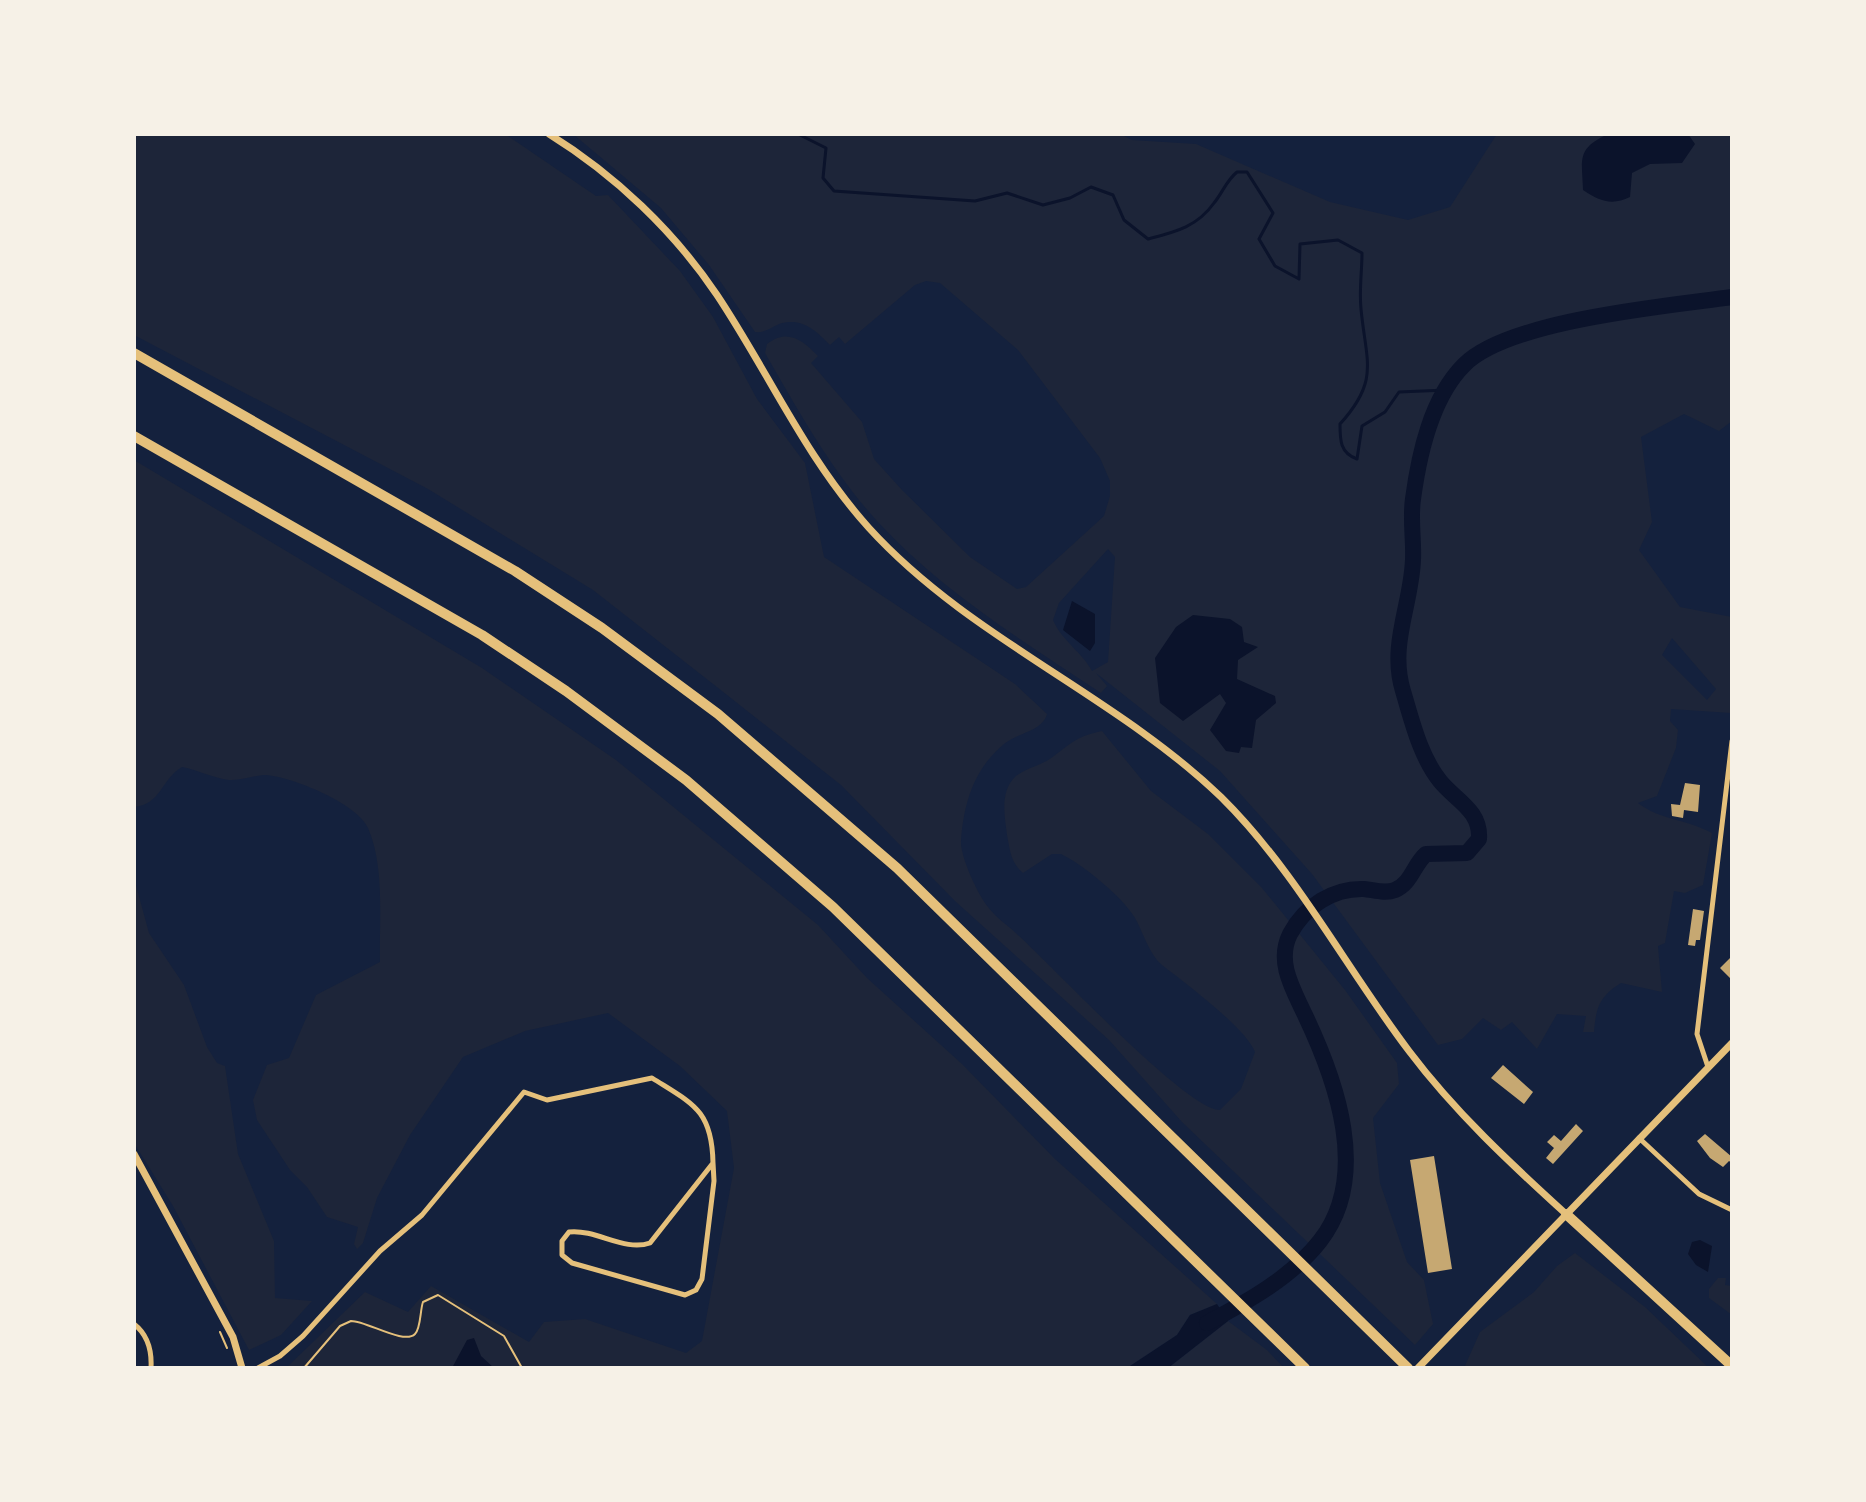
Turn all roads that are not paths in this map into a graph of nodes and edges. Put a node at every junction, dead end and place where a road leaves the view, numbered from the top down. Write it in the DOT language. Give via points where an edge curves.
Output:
graph roads {
  1 [pos="549,134"];
  2 [pos="134,353"];
  3 [pos="134,436"];
  4 [pos="1732,741"];
  5 [pos="1732,1043"];
  6 [pos="1708,1067"];
  7 [pos="1639,1138"];
  8 [pos="134,1154"];
  9 [pos="713,1163"];
  10 [pos="1732,1210"];
  11 [pos="1566,1214"];
  12 [pos="134,1324"];
  13 [pos="1404,1364"];
  14 [pos="1732,1366"];
  15 [pos="151,1368"];
  16 [pos="242,1368"];
  17 [pos="258,1368"];
  18 [pos="1305,1368"];
  19 [pos="1418,1368"];
  1 -- 11 [label="street" via="629,194 688,256 736,325 807,448 892,551 969,617 1192,772 1243,821 1438,1087"];
  2 -- 13 [label="highway" via="515,571 718,714 897,868"];
  3 -- 18 [label="highway" via="482,635 676,772 833,907"];
  4 -- 6 [label="street" via="1697,1034"];
  5 -- 6 [label="street"];
  6 -- 7 [label="street"];
  7 -- 10 [label="street" via="1699,1194"];
  7 -- 11 [label="street"];
  8 -- 16 [label="street" via="227,1326"];
  9 -- 9 [label="street" via="650,1243 638,1247 569,1232 562,1241 562,1255 572,1263 685,1295 696,1290 702,1279"];
  9 -- 17 [label="street" via="710,1130 700,1109 652,1078 547,1100 524,1092 422,1215 380,1251 303,1336"];
  11 -- 14 [label="highway"];
  11 -- 19 [label="street"];
  12 -- 15 [label="street" via="150,1347"];
}
